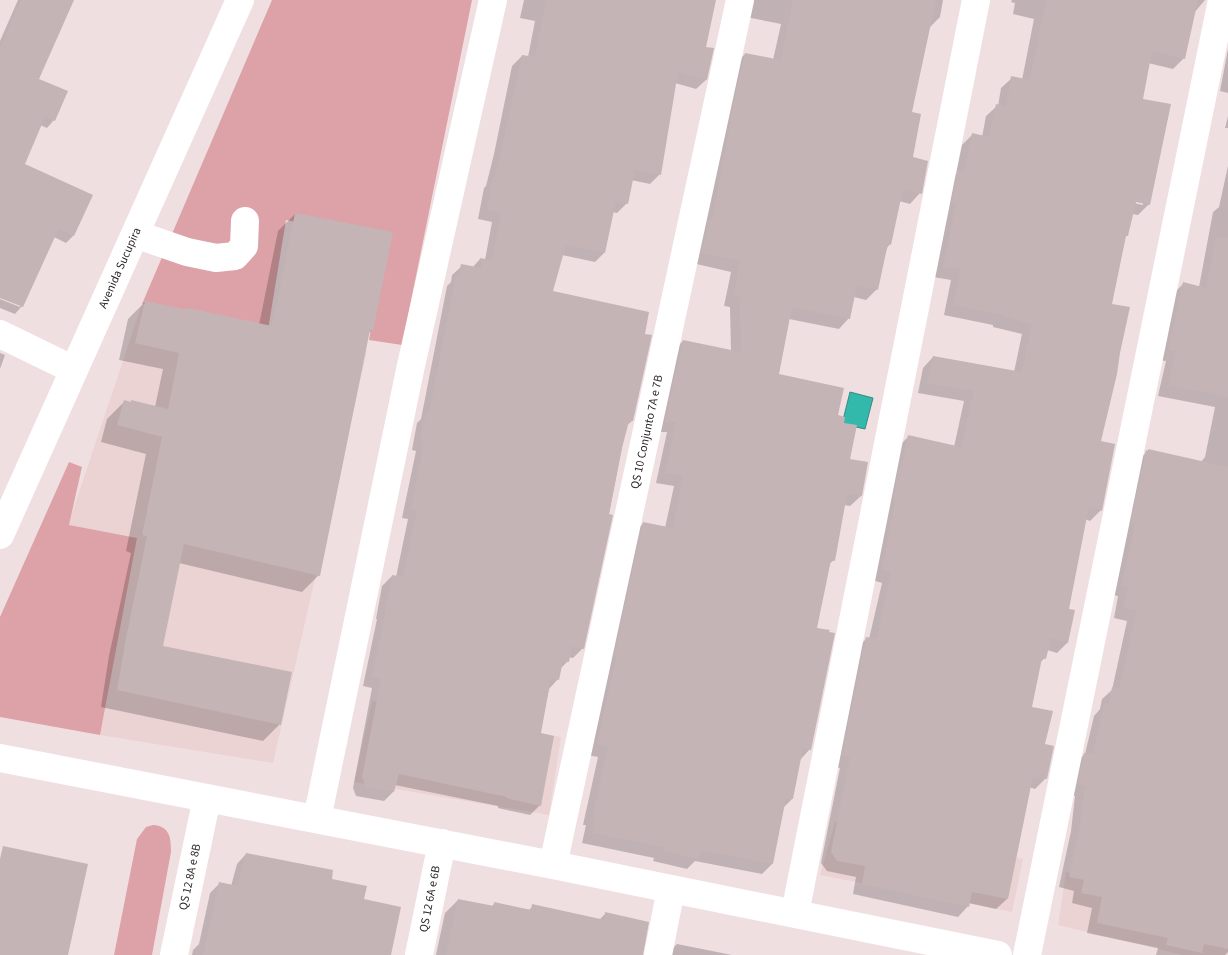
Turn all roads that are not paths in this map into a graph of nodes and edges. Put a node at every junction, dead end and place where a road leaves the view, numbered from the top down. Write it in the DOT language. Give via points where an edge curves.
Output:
graph roads {
  1 [pos="240,0"];
  2 [pos="492,0"];
  3 [pos="740,0"];
  4 [pos="976,0"];
  5 [pos="1222,0"];
  6 [pos="245,221"];
  7 [pos="135,234"];
  8 [pos="0,334"];
  9 [pos="74,370"];
  10 [pos="0,535"];
  11 [pos="0,758"];
  12 [pos="207,798"];
  13 [pos="317,819"];
  14 [pos="442,843"];
  15 [pos="553,864"];
  16 [pos="671,889"];
  17 [pos="795,913"];
  18 [pos="904,946"];
  19 [pos="174,955"];
  20 [pos="419,955"];
  21 [pos="658,955"];
  22 [pos="998,955"];
  23 [pos="1027,955"];
  1 -- 7 [label="street, Avenida Sucupira"];
  2 -- 13 [label="street" via="410,370"];
  3 -- 15 [label="street, QS 10 Conjunto 7A e 7B"];
  4 -- 17 [label="street"];
  5 -- 23 [label="street"];
  6 -- 7 [label="street" via="244,246 235,256 216,258 187,252"];
  7 -- 9 [label="street, Avenida Sucupira"];
  8 -- 9 [label="street"];
  9 -- 10 [label="street, Avenida Sucupira"];
  11 -- 12 [label="street"];
  12 -- 13 [label="street"];
  12 -- 19 [label="street, QS 12 8A e 8B"];
  13 -- 14 [label="street"];
  14 -- 15 [label="street"];
  14 -- 20 [label="street, QS 12 6A e 6B"];
  15 -- 16 [label="street"];
  16 -- 17 [label="street"];
  16 -- 21 [label="street"];
  17 -- 18 [label="street"];
  18 -- 22 [label="street"];
}
